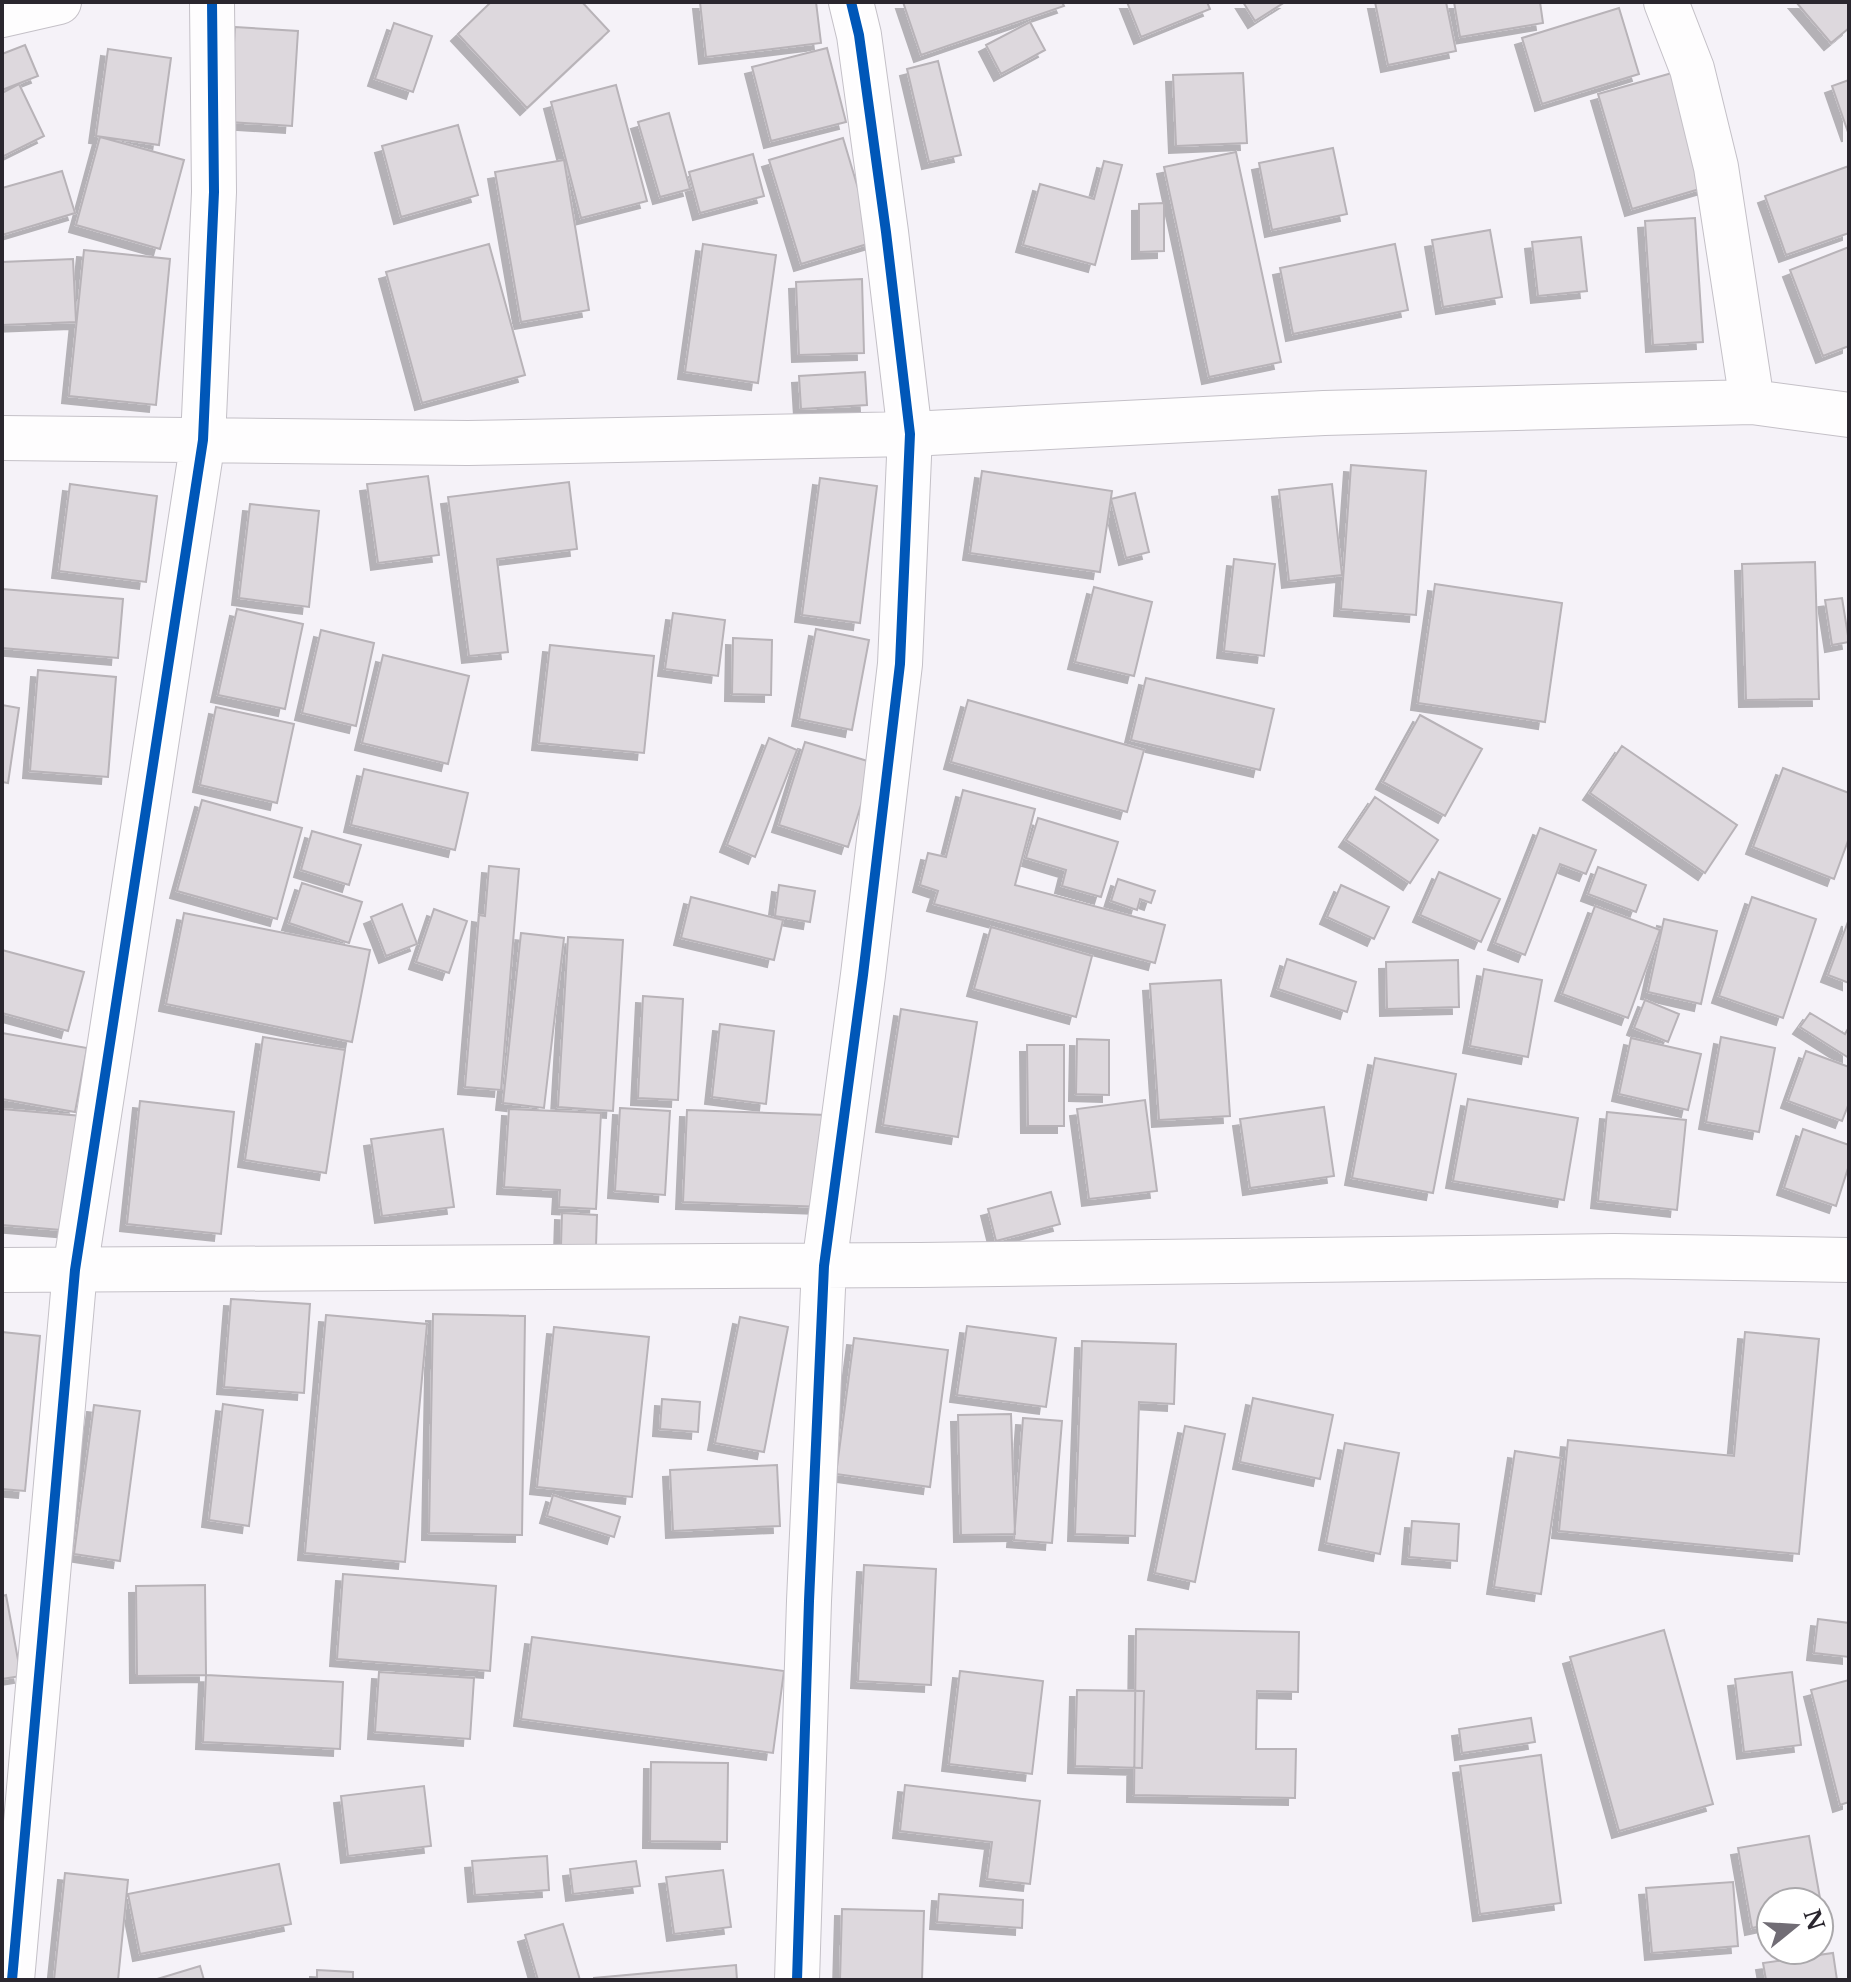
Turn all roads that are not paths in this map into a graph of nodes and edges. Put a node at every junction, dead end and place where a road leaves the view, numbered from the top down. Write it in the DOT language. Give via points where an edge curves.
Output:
graph roads {
  1 [pos="59,2"];
  2 [pos="212,2"];
  3 [pos="851,2"];
  4 [pos="1666,2"];
  5 [pos="2,15"];
  6 [pos="1752,402"];
  7 [pos="1849,415"];
  8 [pos="910,434"];
  9 [pos="2,438"];
  10 [pos="203,440"];
  11 [pos="1849,1260"];
  12 [pos="824,1266"];
  13 [pos="2,1270"];
  14 [pos="75,1270"];
  15 [pos="12,1980"];
  16 [pos="797,1980"];
  1 -- 5 [label="street"];
  2 -- 10 [label="street" via="214,192"];
  3 -- 8 [label="street"];
  4 -- 6 [label="street" via="1692,69 1716,167"];
  6 -- 7 [label="street"];
  6 -- 8 [label="street" via="1324,413"];
  8 -- 10 [label="street" via="468,443"];
  8 -- 12 [label="street" via="900,664"];
  9 -- 10 [label="street"];
  10 -- 14 [label="street"];
  11 -- 12 [label="street" via="1614,1256"];
  12 -- 14 [label="street"];
  12 -- 16 [label="street"];
  13 -- 14 [label="street"];
  14 -- 15 [label="street"];
}
